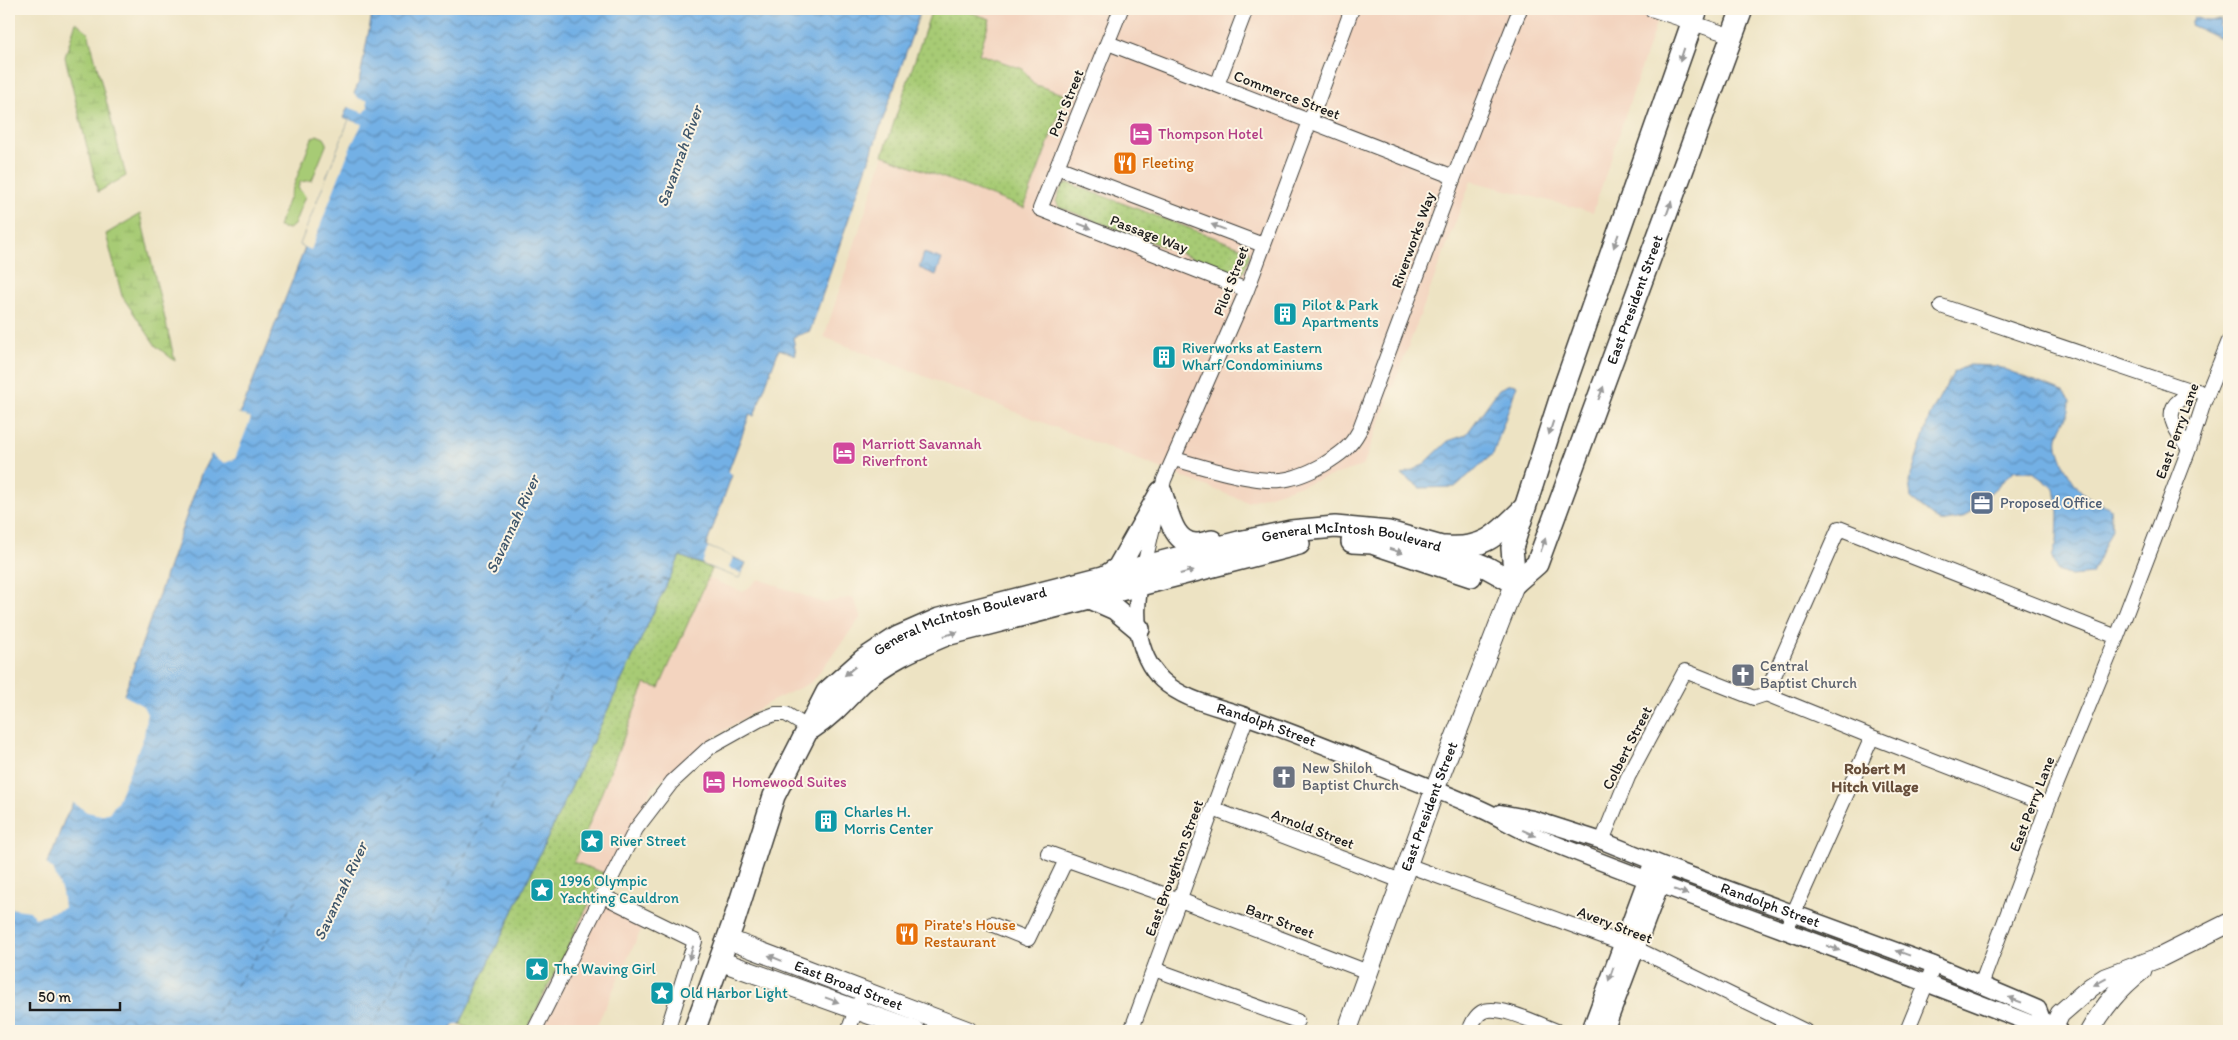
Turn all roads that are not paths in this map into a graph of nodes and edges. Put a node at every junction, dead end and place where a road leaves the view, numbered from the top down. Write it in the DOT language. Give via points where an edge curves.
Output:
graph roads {
  1 [pos="1121,9"];
  2 [pos="1246,9"];
  3 [pos="1352,9"];
  4 [pos="1520,9"];
  5 [pos="1652,9"];
  6 [pos="1742,9"];
  7 [pos="1694,16"];
  8 [pos="1732,36"];
  9 [pos="1108,43"];
  10 [pos="1217,86"];
  11 [pos="1309,121"];
  12 [pos="1057,167"];
  13 [pos="1454,177"];
  14 [pos="1040,209"];
  15 [pos="1263,245"];
  16 [pos="1247,290"];
  17 [pos="1941,306"];
  18 [pos="2229,341"];
  19 [pos="2209,390"];
  20 [pos="2192,391"];
  21 [pos="2189,449"];
  22 [pos="1174,459"];
  23 [pos="1161,492"];
  24 [pos="1525,506"];
  25 [pos="1291,530"];
  26 [pos="1442,547"];
  27 [pos="1142,575"];
  28 [pos="1106,576"];
  29 [pos="1515,583"];
  30 [pos="1090,598"];
  31 [pos="1139,629"];
  32 [pos="2117,637"];
  33 [pos="1766,694"];
  34 [pos="1247,716"];
  35 [pos="810,729"];
  36 [pos="1872,737"];
  37 [pos="1435,789"];
  38 [pos="2048,805"];
  39 [pos="1213,808"];
  40 [pos="1486,811"];
  41 [pos="1602,841"];
  42 [pos="1048,853"];
  43 [pos="1066,860"];
  44 [pos="1660,864"];
  45 [pos="1404,873"];
  46 [pos="1654,882"];
  47 [pos="603,896"];
  48 [pos="1180,900"];
  49 [pos="1794,914"];
  50 [pos="2229,923"];
  51 [pos="991,924"];
  52 [pos="731,930"];
  53 [pos="1786,930"];
  54 [pos="1629,946"];
  55 [pos="2161,956"];
  56 [pos="720,960"];
  57 [pos="1934,965"];
  58 [pos="1154,969"];
  59 [pos="1368,972"];
  60 [pos="1926,983"];
  61 [pos="1981,985"];
  62 [pos="859,1001"];
  63 [pos="1297,1021"];
  64 [pos="917,1027"];
  65 [pos="2052,1028"];
  66 [pos="534,1031"];
  67 [pos="666,1031"];
  68 [pos="694,1031"];
  69 [pos="848,1031"];
  70 [pos="968,1031"];
  71 [pos="1131,1031"];
  72 [pos="1347,1031"];
  73 [pos="1469,1031"];
  74 [pos="1557,1031"];
  75 [pos="1590,1031"];
  76 [pos="1605,1031"];
  77 [pos="1805,1031"];
  78 [pos="1907,1031"];
  79 [pos="2090,1031"];
  1 -- 9 [label="street, Port Street"];
  2 -- 10 [label="street"];
  3 -- 11 [label="street, Pilot Street"];
  4 -- 13 [label="street, Riverworks Way"];
  5 -- 7 [label="street"];
  6 -- 8 [label="main road, East President Street"];
  7 -- 8 [label="street"];
  7 -- 24 [label="main road, East President Street, one-way"];
  29 -- 8 [label="main road, East President Street, one-way" via="1537,564"];
  9 -- 10 [label="street, Commerce Street"];
  9 -- 12 [label="street, Port Street"];
  10 -- 11 [label="street, Commerce Street"];
  11 -- 13 [label="street, Commerce Street"];
  11 -- 15 [label="street, Pilot Street"];
  12 -- 14 [label="street, Port Street"];
  15 -- 12 [label="street, Passage Way, one-way"];
  13 -- 22 [label="street, Riverworks Way" via="1351,446 1309,473 1282,480 1264,480"];
  14 -- 16 [label="street, Passage Way, one-way"];
  15 -- 16 [label="street, Pilot Street"];
  16 -- 22 [label="street, Pilot Street"];
  17 -- 20 [label="street"];
  18 -- 19 [label="street, East Perry Lane"];
  19 -- 20 [label="street"];
  19 -- 21 [label="street, East Perry Lane"];
  20 -- 21 [label="street" via="2174,405 2171,414 2175,428"];
  21 -- 32 [label="street, East Perry Lane"];
  22 -- 23 [label="street, Pilot Street"];
  23 -- 25 [label="main road" via="1178,536 1186,542 1197,544 1252,531"];
  23 -- 27 [label="street, Pilot Street"];
  23 -- 28 [label="main road" via="1118,568"];
  24 -- 26 [label="main road" via="1485,542 1462,548"];
  24 -- 29 [label="main road, East President Street" via="1512,548"];
  25 -- 26 [label="main road, General McIntosh Boulevard" via="1335,527 1388,532"];
  25 -- 27 [label="main road, General McIntosh Boulevard" via="1239,542"];
  26 -- 29 [label="main road, General McIntosh Boulevard"];
  27 -- 28 [label="main road, General McIntosh Boulevard"];
  27 -- 29 [label="main road, General McIntosh Boulevard, one-way" via="1319,540 1372,543 1482,579"];
  27 -- 30 [label="main road, General McIntosh Boulevard"];
  27 -- 31 [label="street, Randolph Street" via="1137,618"];
  28 -- 35 [label="main road, General McIntosh Boulevard, one-way" via="939,619 898,637 862,660 827,692"];
  29 -- 37 [label="main road, East President Street"];
  30 -- 31 [label="main road" via="1115,609"];
  35 -- 30 [label="main road, General McIntosh Boulevard, one-way" via="829,717 862,683 906,652 946,635"];
  31 -- 34 [label="street, Randolph Street" via="1142,646 1162,680 1183,694"];
  32 -- 33 [label="street" via="1839,528"];
  32 -- 38 [label="street, East Perry Lane"];
  33 -- 36 [label="street"];
  33 -- 41 [label="street, Colbert Street" via="1754,698 1685,671 1628,777"];
  34 -- 37 [label="street, Randolph Street"];
  34 -- 39 [label="street, East Broughton Street"];
  35 -- 47 [label="street" via="786,714 775,714 744,727 699,756 647,813"];
  35 -- 52 [label="main road, General McIntosh Boulevard" via="774,796"];
  36 -- 38 [label="street"];
  36 -- 49 [label="street"];
  37 -- 40 [label="street, Randolph Street"];
  37 -- 45 [label="main road, East President Street"];
  38 -- 61 [label="street, East Perry Lane"];
  39 -- 45 [label="street, Arnold Street"];
  39 -- 48 [label="street, East Broughton Street"];
  40 -- 41 [label="street, Randolph Street" via="1533,819"];
  40 -- 46 [label="street, Randolph Street, one-way" via="1532,834"];
  41 -- 44 [label="street, Randolph Street"];
  42 -- 43 [label="street, Barr Street"];
  43 -- 48 [label="street, Barr Street"];
  43 -- 51 [label="street" via="1028,939"];
  44 -- 46 [label="street"];
  44 -- 49 [label="street, Randolph Street"];
  45 -- 54 [label="street, Avery Street"];
  45 -- 59 [label="main road, East President Street"];
  46 -- 53 [label="street, Randolph Street, one-way"];
  46 -- 54 [label="street"];
  47 -- 66 [label="street"];
  47 -- 67 [label="street, one-way" via="695,941"];
  48 -- 58 [label="street, East Broughton Street"];
  48 -- 59 [label="street, Barr Street"];
  49 -- 53 [label="street"];
  57 -- 49 [label="street, Randolph Street, one-way"];
  50 -- 55 [label="main road"];
  52 -- 56 [label="main road, General McIntosh Boulevard"];
  62 -- 52 [label="main road, East Broad Street, one-way"];
  53 -- 60 [label="street, Randolph Street, one-way"];
  54 -- 75 [label="street, one-way"];
  54 -- 76 [label="street"];
  54 -- 77 [label="street, Avery Street"];
  55 -- 65 [label="main road, one-way" via="2090,986 2060,1014"];
  55 -- 79 [label="main road" via="2118,990"];
  56 -- 62 [label="main road, East Broad Street, one-way"];
  56 -- 68 [label="main road, General McIntosh Boulevard"];
  57 -- 60 [label="street"];
  57 -- 61 [label="street, Randolph Street"];
  58 -- 63 [label="street"];
  58 -- 71 [label="street, East Broughton Street"];
  59 -- 72 [label="main road, East President Street"];
  60 -- 65 [label="street, Randolph Street" via="2032,1024"];
  60 -- 78 [label="street"];
  65 -- 61 [label="street, Randolph Street, one-way" via="2038,1009"];
  62 -- 64 [label="main road, East Broad Street"];
  62 -- 69 [label="street"];
  64 -- 70 [label="main road, East Broad Street"];
  73 -- 74 [label="street" via="1481,1012 1496,1009"];
}
